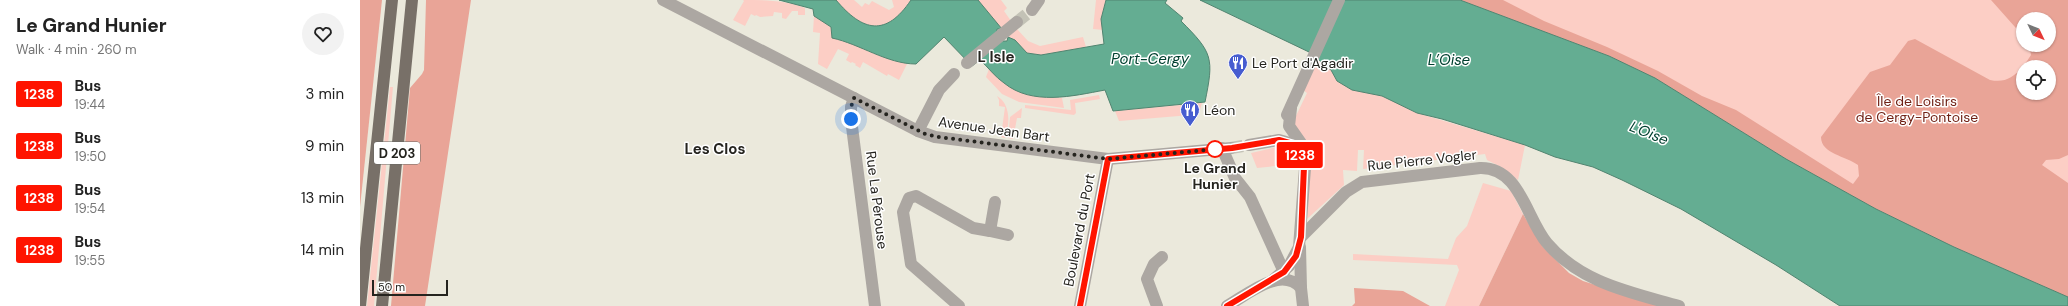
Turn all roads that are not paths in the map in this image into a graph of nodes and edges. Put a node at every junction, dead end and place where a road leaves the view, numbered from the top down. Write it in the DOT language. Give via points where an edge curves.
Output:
graph roads {
  1 [pos="392,0"];
  2 [pos="412,0"];
  3 [pos="663,0"];
  4 [pos="1339,0"];
  5 [pos="1016,24"];
  6 [pos="967,63"];
  7 [pos="954,74"];
  8 [pos="854,98"];
  9 [pos="1291,108"];
  10 [pos="918,131"];
  11 [pos="1254,144"];
  12 [pos="1293,144"];
  13 [pos="1108,159"];
  14 [pos="1304,166"];
  15 [pos="996,202"];
  16 [pos="990,232"];
  17 [pos="1008,235"];
  18 [pos="1300,239"];
  19 [pos="1162,257"];
  20 [pos="1284,272"];
  21 [pos="1272,281"];
  22 [pos="1301,288"];
  23 [pos="360,306"];
  24 [pos="382,306"];
  25 [pos="875,306"];
  26 [pos="959,306"];
  27 [pos="1080,306"];
  28 [pos="1157,306"];
  29 [pos="1227,306"];
  30 [pos="1303,306"];
  31 [pos="1679,306"];
  1 -- 23 [label="main road, D 203"];
  2 -- 24 [label="main road, D 203"];
  3 -- 8 [label="street, Avenue Jean Bart"];
  4 -- 9 [label="street"];
  5 -- 6 [label="street"];
  7 -- 10 [label="street" via="939,90"];
  8 -- 10 [label="street, Avenue Jean Bart"];
  8 -- 25 [label="street, Rue La Pérouse" via="851,119"];
  9 -- 12 [label="street" via="1284,126"];
  9 -- 14 [label="street" via="1289,126 1304,148"];
  10 -- 13 [label="street, Avenue Jean Bart" via="939,137"];
  11 -- 12 [label="street" via="1279,140"];
  12 -- 14 [label="street"];
  13 -- 20 [label="street, Avenue Jean Bart" via="1227,148 1235,178 1250,197"];
  13 -- 27 [label="street, Boulevard du Port"];
  14 -- 18 [label="street"];
  15 -- 16 [label="street"];
  16 -- 17 [label="street"];
  16 -- 26 [label="street" via="973,228 916,196 909,198 903,209 911,264"];
  18 -- 20 [label="street" via="1296,256"];
  18 -- 22 [label="street"];
  18 -- 31 [label="street, Rue Pierre Vogler" via="1346,192 1362,182 1480,168 1492,169 1505,175 1514,185 1544,239 1574,268 1607,283"];
  19 -- 28 [label="street" via="1154,264 1147,279"];
  20 -- 21 [label="street"];
  21 -- 22 [label="street" via="1289,279"];
  21 -- 29 [label="street"];
  22 -- 30 [label="street"];
}
